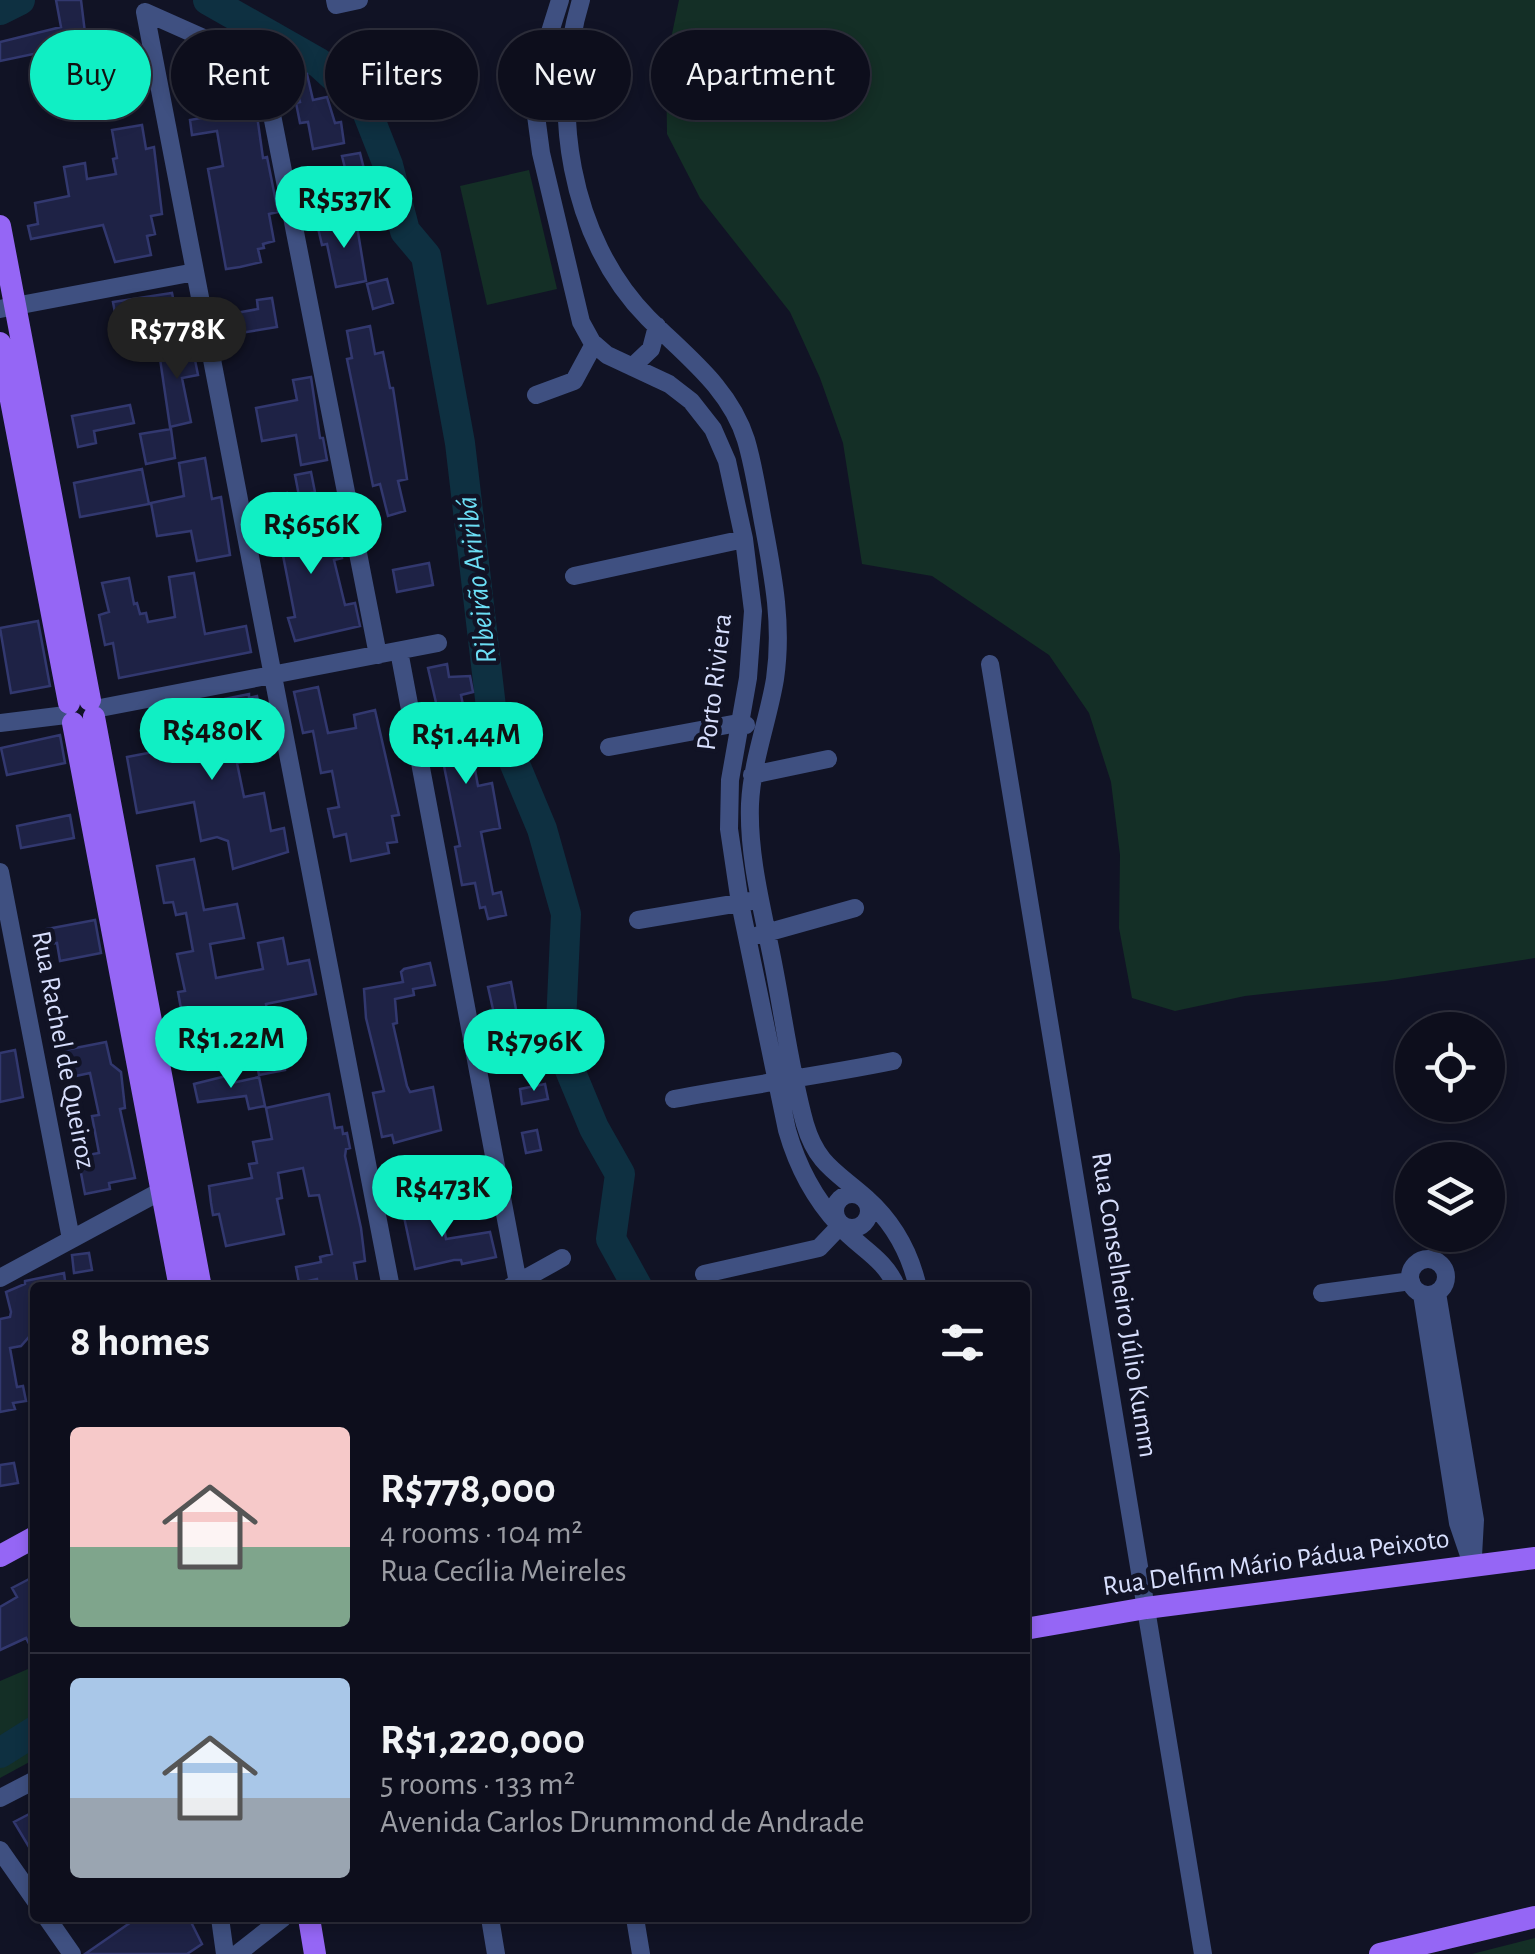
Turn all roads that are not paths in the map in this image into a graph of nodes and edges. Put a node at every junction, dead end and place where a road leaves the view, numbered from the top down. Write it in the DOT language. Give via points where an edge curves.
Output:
graph roads {
  1 [pos="334,0"];
  2 [pos="359,0"];
  3 [pos="560,0"];
  4 [pos="581,0"];
  5 [pos="551,30"];
  6 [pos="573,30"];
  7 [pos="537,120"];
  8 [pos="568,120"];
  9 [pos="1,232"];
  10 [pos="195,272"];
  11 [pos="8,308"];
  12 [pos="657,326"];
  13 [pos="0,342"];
  14 [pos="594,344"];
  15 [pos="632,367"];
  16 [pos="536,395"];
  17 [pos="744,539"];
  18 [pos="574,576"];
  19 [pos="438,644"];
  20 [pos="399,651"];
  21 [pos="378,655"];
  22 [pos="990,664"];
  23 [pos="273,675"];
  24 [pos="81,711"];
  25 [pos="0,723"];
  26 [pos="738,723"];
  27 [pos="763,728"];
  28 [pos="609,747"];
  29 [pos="828,759"];
  30 [pos="752,775"];
  31 [pos="0,872"];
  32 [pos="761,899"];
  33 [pos="740,904"];
  34 [pos="855,908"];
  35 [pos="638,920"];
  36 [pos="768,933"];
  37 [pos="748,937"];
  38 [pos="893,1061"];
  39 [pos="776,1079"];
  40 [pos="796,1081"];
  41 [pos="674,1099"];
  42 [pos="171,1185"];
  43 [pos="864,1196"];
  44 [pos="840,1226"];
  45 [pos="71,1239"];
  46 [pos="562,1258"];
  47 [pos="704,1274"];
  48 [pos="0,1278"];
  49 [pos="179,1282"];
  50 [pos="200,1282"];
  51 [pos="390,1282"];
  52 [pos="513,1282"];
  53 [pos="519,1282"];
  54 [pos="893,1282"];
  55 [pos="917,1282"];
  56 [pos="1322,1293"];
  57 [pos="30,1540"];
  58 [pos="0,1556"];
  59 [pos="30,1556"];
  60 [pos="1535,1558"];
  61 [pos="1473,1567"];
  62 [pos="0,1572"];
  63 [pos="1146,1608"];
  64 [pos="1030,1627"];
  65 [pos="30,1783"];
  66 [pos="0,1798"];
  67 [pos="0,1850"];
  68 [pos="30,1893"];
  69 [pos="1535,1917"];
  70 [pos="50,1922"];
  71 [pos="221,1922"];
  72 [pos="278,1922"];
  73 [pos="309,1922"];
  74 [pos="491,1922"];
  75 [pos="636,1922"];
  76 [pos="72,1954"];
  77 [pos="225,1954"];
  78 [pos="237,1954"];
  79 [pos="315,1954"];
  80 [pos="496,1954"];
  81 [pos="641,1954"];
  82 [pos="1203,1954"];
  83 [pos="1380,1954"];
  1 -- 2 [label="street"];
  3 -- 5 [label="street"];
  4 -- 6 [label="street, Porto Riviera"];
  7 -- 14 [label="street" via="581,322"];
  8 -- 12 [label="street, Porto Riviera" via="573,167 596,238 619,280"];
  9 -- 11 [label="main road"];
  10 -- 11 [label="street"];
  10 -- 21 [label="street" via="145,12 262,64"];
  10 -- 23 [label="street"];
  11 -- 24 [label="main road"];
  12 -- 15 [label="street" via="651,350"];
  12 -- 27 [label="street, Porto Riviera" via="719,389 748,445 779,603 776,670"];
  13 -- 24 [label="main road"];
  14 -- 15 [label="street, Porto Riviera"];
  14 -- 16 [label="street" via="574,380"];
  15 -- 17 [label="street, Porto Riviera" via="680,392 713,429"];
  17 -- 18 [label="street"];
  17 -- 26 [label="street, Porto Riviera" via="753,611"];
  19 -- 20 [label="street"];
  20 -- 21 [label="street"];
  20 -- 52 [label="street"];
  21 -- 23 [label="street"];
  22 -- 63 [label="street, Rua Conselheiro Júlio Kumm"];
  23 -- 24 [label="street"];
  23 -- 51 [label="street"];
  24 -- 25 [label="street"];
  24 -- 42 [label="main road"];
  26 -- 27 [label="street"];
  26 -- 28 [label="street"];
  26 -- 33 [label="street, Porto Riviera" via="728,809"];
  27 -- 30 [label="street, Porto Riviera"];
  29 -- 30 [label="street"];
  30 -- 32 [label="street, Porto Riviera" via="750,826"];
  31 -- 45 [label="street, Rua Rachel de Queiroz"];
  32 -- 33 [label="street"];
  32 -- 36 [label="street, Porto Riviera"];
  33 -- 35 [label="street"];
  33 -- 37 [label="street, Porto Riviera"];
  34 -- 36 [label="street"];
  36 -- 37 [label="street"];
  36 -- 40 [label="street, Porto Riviera"];
  37 -- 39 [label="street, Porto Riviera"];
  38 -- 40 [label="street"];
  39 -- 40 [label="street"];
  39 -- 41 [label="street"];
  39 -- 44 [label="street, Porto Riviera" via="796,1159"];
  40 -- 43 [label="street, Porto Riviera" via="806,1128 822,1161"];
  42 -- 45 [label="street"];
  42 -- 49 [label="main road"];
  42 -- 50 [label="main road"];
  43 -- 44 [label="street" via="841,1200"];
  43 -- 55 [label="street, Porto Riviera" via="897,1234"];
  44 -- 47 [label="street" via="819,1248"];
  44 -- 54 [label="street, Porto Riviera" via="880,1260"];
  45 -- 48 [label="street"];
  46 -- 53 [label="street"];
  56 -- 61 [label="street" via="1423,1289 1476,1520"];
  57 -- 58 [label="main road"];
  59 -- 62 [label="main road"];
  60 -- 61 [label="main road, Rua Delfim Mário Pádua Peixoto"];
  61 -- 63 [label="main road, Rua Delfim Mário Pádua Peixoto"];
  63 -- 64 [label="main road, Rua Delfim Mário Pádua Peixoto"];
  63 -- 82 [label="street, Rua Conselheiro Júlio Kumm"];
  65 -- 66 [label="street"];
  67 -- 68 [label="street"];
  69 -- 83 [label="main road"];
  70 -- 76 [label="street"];
  71 -- 77 [label="street"];
  72 -- 78 [label="street"];
  73 -- 79 [label="main road"];
  74 -- 80 [label="street"];
  75 -- 81 [label="street"];
}
